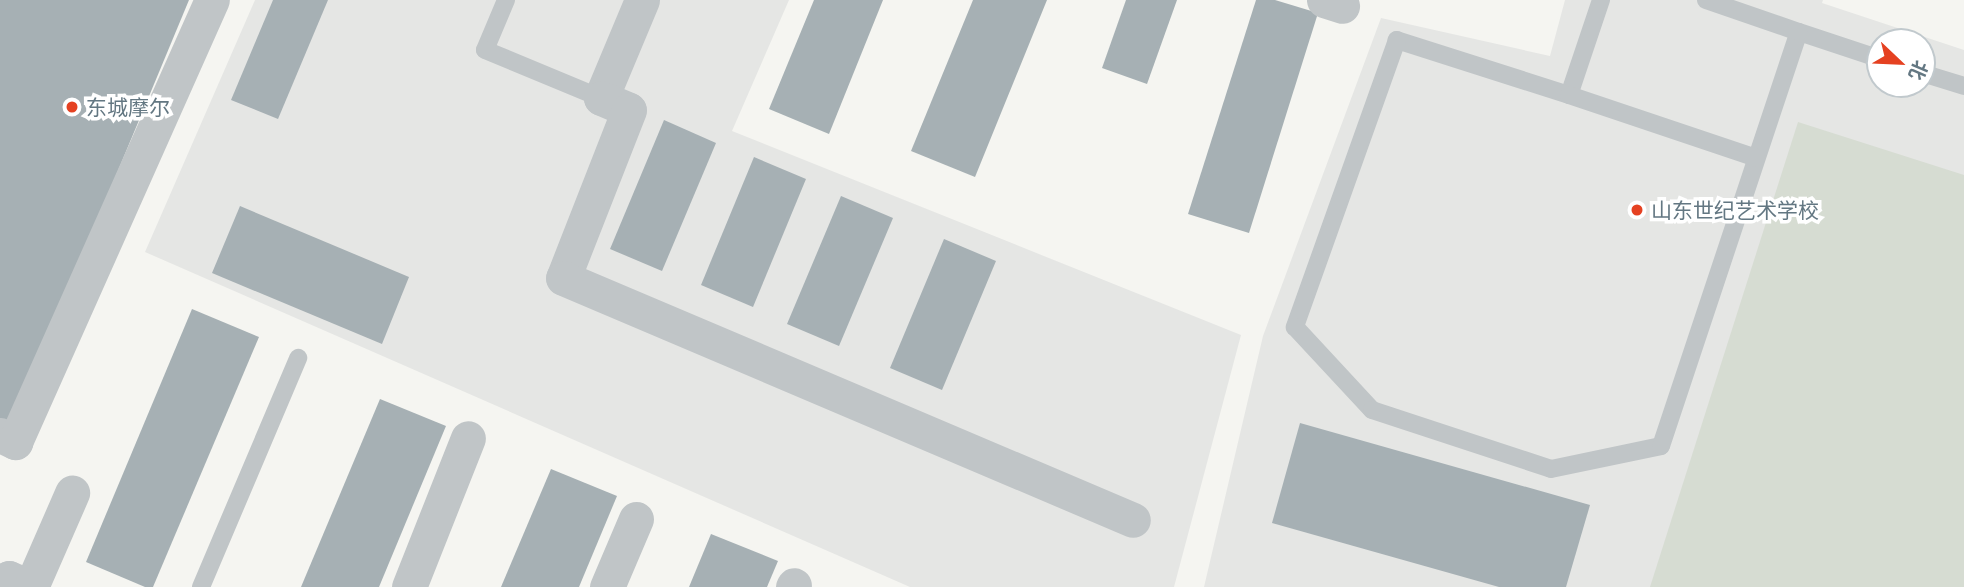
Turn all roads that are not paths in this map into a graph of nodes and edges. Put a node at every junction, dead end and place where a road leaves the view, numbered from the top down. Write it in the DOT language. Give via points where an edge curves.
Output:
graph roads {
  1 [pos="212,0"];
  2 [pos="506,0"];
  3 [pos="642,0"];
  4 [pos="1601,0"];
  5 [pos="1706,0"];
  6 [pos="1799,32"];
  7 [pos="1866,54"];
  8 [pos="1936,77"];
  9 [pos="1964,86"];
  10 [pos="1569,95"];
  11 [pos="601,98"];
  12 [pos="1756,159"];
  13 [pos="299,358"];
  14 [pos="0,435"];
  15 [pos="468,438"];
  16 [pos="72,493"];
  17 [pos="636,519"];
  18 [pos="1133,520"];
  19 [pos="0,583"];
  20 [pos="31,587"];
  21 [pos="201,587"];
  22 [pos="409,587"];
  23 [pos="607,587"];
  1 -- 14 [label="street" via="15,442"];
  2 -- 11 [label="lane" via="485,50"];
  3 -- 11 [label="street"];
  4 -- 10 [label="lane"];
  5 -- 6 [label="lane"];
  6 -- 7 [label="lane"];
  6 -- 12 [label="lane"];
  8 -- 9 [label="lane"];
  10 -- 12 [label="lane"];
  10 -- 12 [label="lane" via="1397,40 1295,327 1372,410 1551,469 1661,446"];
  11 -- 18 [label="street" via="629,110 563,278"];
  13 -- 21 [label="lane"];
  15 -- 22 [label="street"];
  16 -- 20 [label="street"];
  17 -- 23 [label="street"];
  19 -- 20 [label="street" via="9,578"];
}
